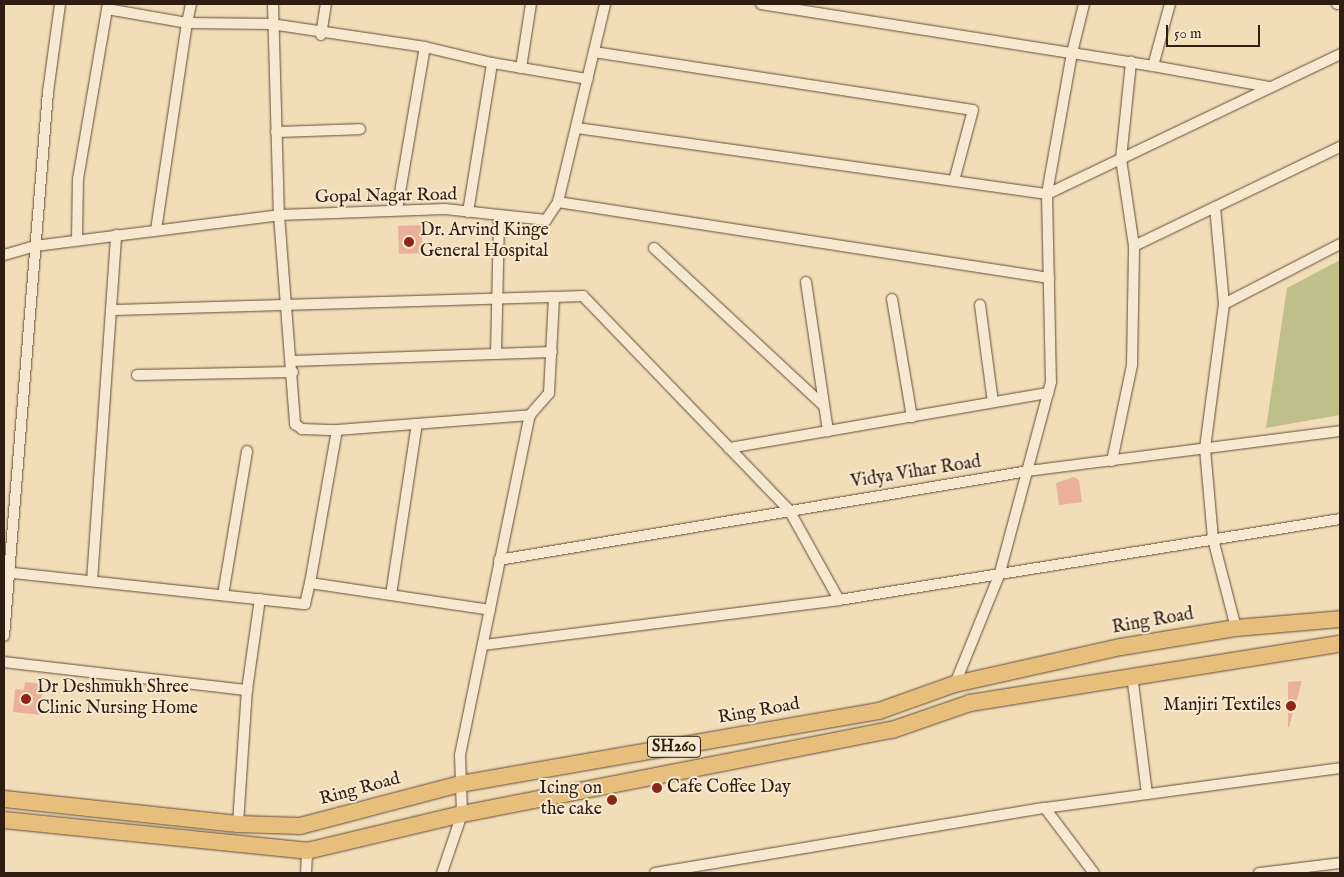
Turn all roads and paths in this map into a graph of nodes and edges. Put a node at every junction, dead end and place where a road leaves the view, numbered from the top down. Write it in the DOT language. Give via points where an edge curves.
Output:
graph roads {
  1 [pos="60,4"];
  2 [pos="191,4"];
  3 [pos="273,4"];
  4 [pos="326,4"];
  5 [pos="531,4"];
  6 [pos="605,4"];
  7 [pos="761,4"];
  8 [pos="839,4"];
  9 [pos="1084,4"];
  10 [pos="1170,4"];
  11 [pos="107,6"];
  12 [pos="837,15"];
  13 [pos="187,23"];
  14 [pos="271,24"];
  15 [pos="321,35"];
  16 [pos="425,47"];
  17 [pos="594,52"];
  18 [pos="1072,53"];
  19 [pos="1340,54"];
  20 [pos="1131,62"];
  21 [pos="492,63"];
  22 [pos="1153,66"];
  23 [pos="521,68"];
  24 [pos="588,79"];
  25 [pos="1271,87"];
  26 [pos="577,128"];
  27 [pos="360,129"];
  28 [pos="276,132"];
  29 [pos="1340,147"];
  30 [pos="1121,159"];
  31 [pos="954,181"];
  32 [pos="1047,194"];
  33 [pos="558,202"];
  34 [pos="1215,207"];
  35 [pos="398,210"];
  36 [pos="468,212"];
  37 [pos="279,215"];
  38 [pos="499,217"];
  39 [pos="156,230"];
  40 [pos="116,235"];
  41 [pos="77,240"];
  42 [pos="1340,244"];
  43 [pos="35,246"];
  44 [pos="1134,246"];
  45 [pos="654,248"];
  46 [pos="4,255"];
  47 [pos="1049,278"];
  48 [pos="806,282"];
  49 [pos="554,297"];
  50 [pos="497,298"];
  51 [pos="892,298"];
  52 [pos="287,303"];
  53 [pos="1224,304"];
  54 [pos="980,305"];
  55 [pos="112,310"];
  56 [pos="552,352"];
  57 [pos="496,354"];
  58 [pos="293,366"];
  59 [pos="137,375"];
  60 [pos="1048,393"];
  61 [pos="993,402"];
  62 [pos="824,406"];
  63 [pos="530,415"];
  64 [pos="912,416"];
  65 [pos="417,424"];
  66 [pos="338,430"];
  67 [pos="828,431"];
  68 [pos="1340,431"];
  69 [pos="729,448"];
  70 [pos="1205,449"];
  71 [pos="247,451"];
  72 [pos="1112,461"];
  73 [pos="1028,471"];
  74 [pos="4,490"];
  75 [pos="15,491"];
  76 [pos="789,510"];
  77 [pos="1340,519"];
  78 [pos="1213,539"];
  79 [pos="498,560"];
  80 [pos="6,572"];
  81 [pos="1000,573"];
  82 [pos="92,581"];
  83 [pos="310,584"];
  84 [pos="223,595"];
  85 [pos="392,595"];
  86 [pos="260,599"];
  87 [pos="839,600"];
  88 [pos="490,610"];
  89 [pos="1340,619"];
  90 [pos="1236,628"];
  91 [pos="4,636"];
  92 [pos="1340,644"];
  93 [pos="484,645"];
  94 [pos="4,662"];
  95 [pos="1132,675"];
  96 [pos="955,684"];
  97 [pos="247,690"];
  98 [pos="1340,768"];
  99 [pos="460,784"];
  100 [pos="1147,794"];
  101 [pos="4,799"];
  102 [pos="1045,808"];
  103 [pos="462,814"];
  104 [pos="4,820"];
  105 [pos="238,824"];
  106 [pos="307,850"];
  107 [pos="1340,862"];
  108 [pos="306,873"];
  109 [pos="442,873"];
  110 [pos="654,873"];
  111 [pos="1094,873"];
  112 [pos="1259,873"];
  1 -- 43 [label="street"];
  2 -- 13 [label="street"];
  3 -- 14 [label="street"];
  4 -- 15 [label="street"];
  5 -- 23 [label="street"];
  6 -- 17 [label="street, Gopal Nagar Road"];
  7 -- 12 [label="street"];
  8 -- 12 [label="street"];
  9 -- 18 [label="street"];
  10 -- 22 [label="street"];
  11 -- 13 [label="street"];
  11 -- 41 [label="street" via="78,179"];
  12 -- 18 [label="street"];
  13 -- 14 [label="street"];
  13 -- 39 [label="street"];
  14 -- 15 [label="street"];
  14 -- 28 [label="street"];
  15 -- 16 [label="street"];
  16 -- 21 [label="street"];
  16 -- 35 [label="street"];
  17 -- 24 [label="street, Gopal Nagar Road"];
  17 -- 31 [label="street" via="973,110"];
  18 -- 20 [label="street"];
  18 -- 32 [label="street"];
  19 -- 25 [label="street"];
  20 -- 22 [label="street"];
  20 -- 30 [label="street"];
  21 -- 23 [label="street"];
  21 -- 36 [label="street"];
  22 -- 25 [label="street"];
  23 -- 24 [label="street"];
  24 -- 26 [label="street, Gopal Nagar Road"];
  25 -- 30 [label="street"];
  26 -- 31 [label="street"];
  26 -- 33 [label="street, Gopal Nagar Road"];
  27 -- 28 [label="street"];
  28 -- 37 [label="street"];
  29 -- 34 [label="street"];
  30 -- 32 [label="street"];
  30 -- 44 [label="street"];
  31 -- 32 [label="street"];
  32 -- 47 [label="street"];
  33 -- 38 [label="street, Gopal Nagar Road" via="546,220"];
  33 -- 47 [label="street"];
  34 -- 44 [label="street"];
  34 -- 53 [label="street"];
  35 -- 36 [label="street, Gopal Nagar Road"];
  35 -- 37 [label="street, Gopal Nagar Road"];
  36 -- 38 [label="street, Gopal Nagar Road"];
  37 -- 39 [label="street, Gopal Nagar Road"];
  37 -- 52 [label="street"];
  38 -- 50 [label="street"];
  39 -- 40 [label="street, Gopal Nagar Road"];
  40 -- 41 [label="street, Gopal Nagar Road"];
  40 -- 55 [label="street"];
  41 -- 43 [label="street, Gopal Nagar Road"];
  42 -- 53 [label="street"];
  43 -- 46 [label="street, Gopal Nagar Road"];
  43 -- 75 [label="street"];
  44 -- 72 [label="street" via="1132,365"];
  45 -- 62 [label="street"];
  47 -- 60 [label="street"];
  48 -- 62 [label="street"];
  49 -- 50 [label="street"];
  49 -- 56 [label="street"];
  49 -- 69 [label="street" via="583,296"];
  50 -- 52 [label="street"];
  50 -- 57 [label="street"];
  51 -- 64 [label="street"];
  52 -- 55 [label="street"];
  52 -- 58 [label="street"];
  53 -- 70 [label="street"];
  54 -- 61 [label="street"];
  55 -- 82 [label="street"];
  56 -- 57 [label="street"];
  56 -- 63 [label="street" via="550,393"];
  57 -- 58 [label="street"];
  58 -- 59 [label="street"];
  58 -- 66 [label="street" via="295,424 302,429"];
  60 -- 61 [label="street"];
  60 -- 73 [label="street"];
  61 -- 64 [label="street"];
  62 -- 67 [label="street"];
  63 -- 65 [label="street"];
  63 -- 79 [label="street"];
  64 -- 67 [label="street"];
  65 -- 66 [label="street"];
  65 -- 85 [label="street"];
  66 -- 83 [label="street"];
  67 -- 69 [label="street"];
  68 -- 70 [label="street, Vidya Vihar Road"];
  69 -- 76 [label="street"];
  70 -- 72 [label="street, Vidya Vihar Road"];
  70 -- 78 [label="street"];
  71 -- 84 [label="street"];
  72 -- 73 [label="street, Vidya Vihar Road"];
  73 -- 76 [label="street, Vidya Vihar Road"];
  73 -- 81 [label="street"];
  74 -- 75 [label="street"];
  75 -- 80 [label="street"];
  76 -- 79 [label="street, Vidya Vihar Road"];
  76 -- 87 [label="street"];
  77 -- 78 [label="street"];
  78 -- 81 [label="street"];
  78 -- 90 [label="street"];
  79 -- 88 [label="street"];
  80 -- 82 [label="street"];
  80 -- 91 [label="street"];
  81 -- 87 [label="street"];
  81 -- 96 [label="street"];
  82 -- 84 [label="street"];
  83 -- 85 [label="street"];
  83 -- 86 [label="street" via="305,604"];
  84 -- 86 [label="street"];
  85 -- 88 [label="street"];
  86 -- 97 [label="street"];
  87 -- 93 [label="street"];
  88 -- 93 [label="street"];
  89 -- 90 [label="main road, Ring Road / SH260"];
  90 -- 96 [label="main road, Ring Road / SH260" via="1121,647"];
  92 -- 95 [label="main road, SH260"];
  93 -- 99 [label="street" via="460,755"];
  94 -- 97 [label="street"];
  95 -- 100 [label="street"];
  95 -- 103 [label="main road, SH260" via="970,703 892,730"];
  96 -- 99 [label="main road, Ring Road / SH260" via="879,711"];
  97 -- 105 [label="street"];
  98 -- 100 [label="street"];
  99 -- 103 [label="street"];
  99 -- 105 [label="main road, Ring Road / SH260" via="300,826"];
  100 -- 102 [label="street"];
  101 -- 105 [label="main road, Ring Road / SH260"];
  102 -- 110 [label="street"];
  102 -- 111 [label="street"];
  103 -- 106 [label="main road, SH260"];
  103 -- 109 [label="street"];
  104 -- 106 [label="main road, SH260"];
  106 -- 108 [label="street"];
  107 -- 112 [label="street"];
}
